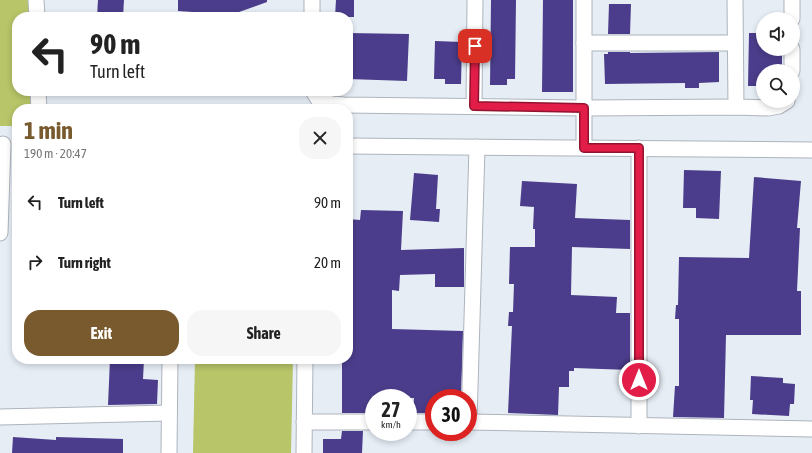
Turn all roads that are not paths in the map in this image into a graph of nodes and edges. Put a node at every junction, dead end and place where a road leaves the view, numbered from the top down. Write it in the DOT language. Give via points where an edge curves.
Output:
graph roads {
  1 [pos="36,0"];
  2 [pos="312,0"];
  3 [pos="475,0"];
  4 [pos="584,0"];
  5 [pos="735,0"];
  6 [pos="792,0"];
  7 [pos="37,12"];
  8 [pos="312,12"];
  9 [pos="792,12"];
  10 [pos="584,43"];
  11 [pos="735,43"];
  12 [pos="316,96"];
  13 [pos="332,104"];
  14 [pos="353,105"];
  15 [pos="474,106"];
  16 [pos="736,107"];
  17 [pos="584,108"];
  18 [pos="756,108"];
  19 [pos="7,144"];
  20 [pos="353,146"];
  21 [pos="478,147"];
  22 [pos="584,148"];
  23 [pos="639,148"];
  24 [pos="812,150"];
  25 [pos="0,233"];
  26 [pos="170,364"];
  27 [pos="305,364"];
  28 [pos="469,389"];
  29 [pos="169,413"];
  30 [pos="0,417"];
  31 [pos="304,422"];
  32 [pos="365,422"];
  33 [pos="477,422"];
  34 [pos="639,426"];
  35 [pos="812,429"];
  36 [pos="169,453"];
  37 [pos="304,453"];
  1 -- 7 [label="street"];
  2 -- 8 [label="street"];
  3 -- 15 [label="street"];
  4 -- 10 [label="street"];
  5 -- 11 [label="street"];
  6 -- 9 [label="street"];
  10 -- 11 [label="street"];
  10 -- 17 [label="street"];
  11 -- 16 [label="street"];
  12 -- 13 [label="street"];
  14 -- 15 [label="street"];
  15 -- 17 [label="street"];
  16 -- 17 [label="street"];
  16 -- 18 [label="street"];
  17 -- 22 [label="street"];
  19 -- 25 [label="street"];
  20 -- 21 [label="street"];
  21 -- 22 [label="street"];
  21 -- 28 [label="street"];
  22 -- 23 [label="street"];
  23 -- 24 [label="street"];
  23 -- 34 [label="street"];
  26 -- 29 [label="street"];
  27 -- 31 [label="street"];
  29 -- 30 [label="street"];
  29 -- 36 [label="street"];
  31 -- 32 [label="street"];
  31 -- 37 [label="street"];
  33 -- 34 [label="street"];
  34 -- 35 [label="street"];
}
